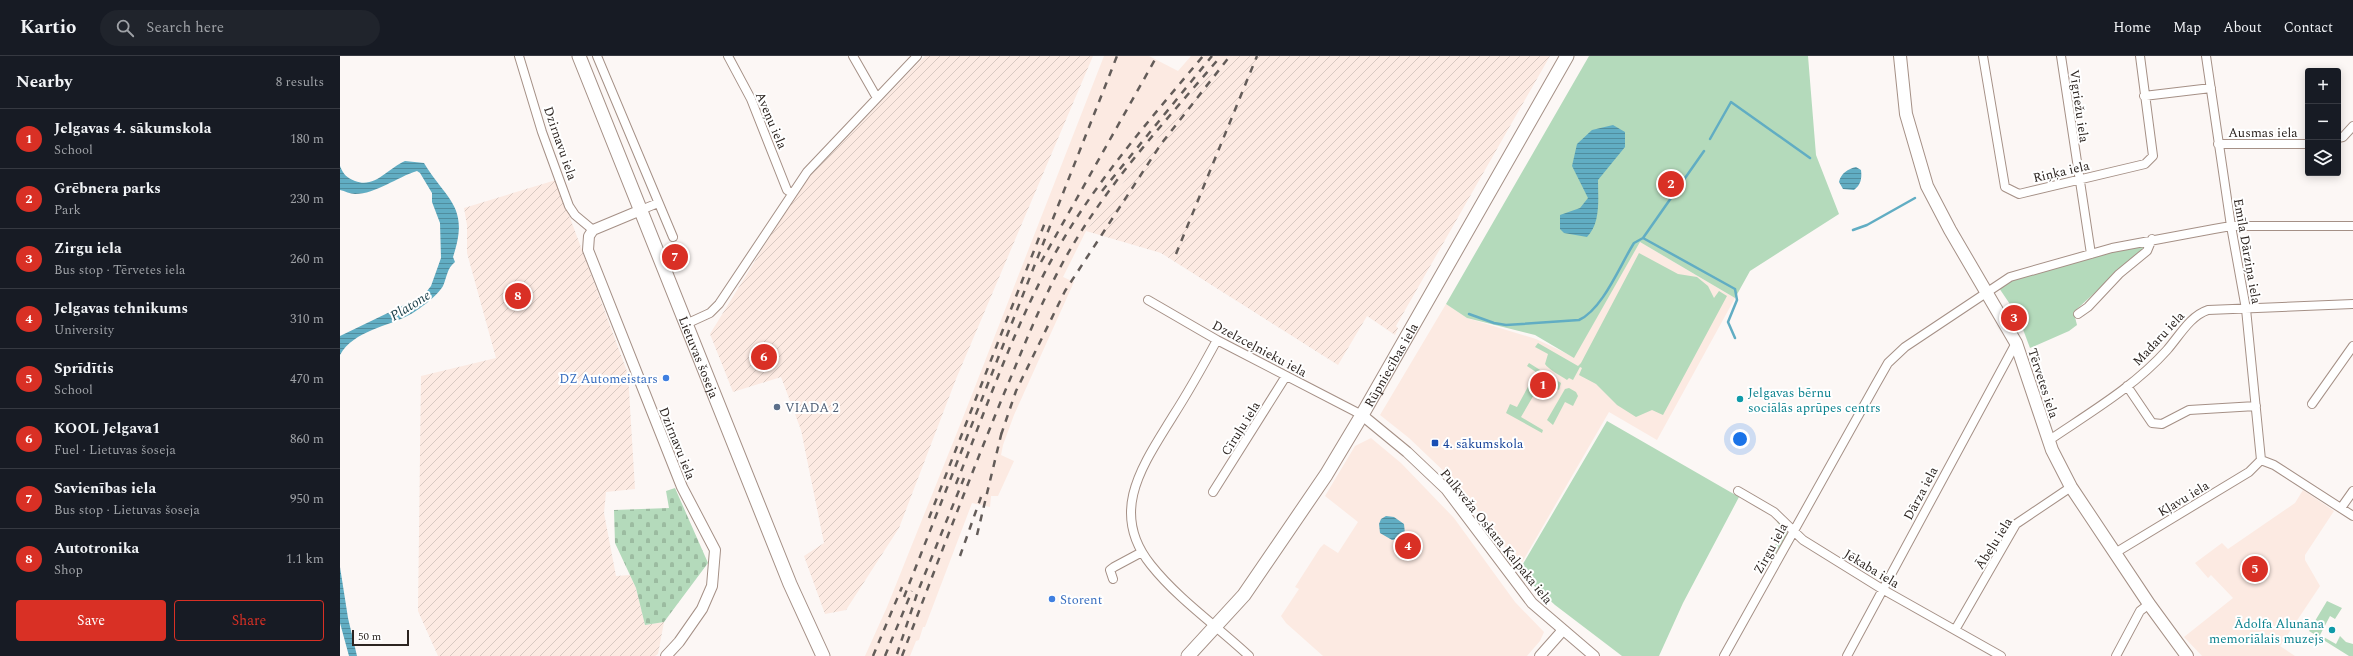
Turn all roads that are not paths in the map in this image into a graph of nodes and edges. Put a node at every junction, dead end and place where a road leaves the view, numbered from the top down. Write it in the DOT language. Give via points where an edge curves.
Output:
graph roads {
  1 [pos="519,56"];
  2 [pos="579,56"];
  3 [pos="597,56"];
  4 [pos="728,56"];
  5 [pos="853,56"];
  6 [pos="917,56"];
  7 [pos="1567,56"];
  8 [pos="1900,56"];
  9 [pos="1983,56"];
  10 [pos="2061,56"];
  11 [pos="2140,56"];
  12 [pos="2206,56"];
  13 [pos="2211,88"];
  14 [pos="2144,96"];
  15 [pos="877,98"];
  16 [pos="2353,126"];
  17 [pos="2341,137"];
  18 [pos="2218,144"];
  19 [pos="2305,144"];
  20 [pos="2078,179"];
  21 [pos="792,193"];
  22 [pos="658,203"];
  23 [pos="641,210"];
  24 [pos="2231,226"];
  25 [pos="2353,226"];
  26 [pos="593,230"];
  27 [pos="673,237"];
  28 [pos="2152,239"];
  29 [pos="2091,254"];
  30 [pos="1986,292"];
  31 [pos="1148,300"];
  32 [pos="2353,304"];
  33 [pos="2246,309"];
  34 [pos="2078,314"];
  35 [pos="686,324"];
  36 [pos="1217,340"];
  37 [pos="2016,343"];
  38 [pos="2353,346"];
  39 [pos="1286,376"];
  40 [pos="2127,386"];
  41 [pos="2312,404"];
  42 [pos="2256,406"];
  43 [pos="1362,415"];
  44 [pos="2048,441"];
  45 [pos="2261,456"];
  46 [pos="2071,487"];
  47 [pos="1738,491"];
  48 [pos="2353,491"];
  49 [pos="1213,492"];
  50 [pos="2341,508"];
  51 [pos="2353,516"];
  52 [pos="1793,532"];
  53 [pos="1142,552"];
  54 [pos="2115,553"];
  55 [pos="1113,579"];
  56 [pos="1882,589"];
  57 [pos="2149,604"];
  58 [pos="1216,627"];
  59 [pos="1562,630"];
  60 [pos="1955,630"];
  61 [pos="666,656"];
  62 [pos="823,656"];
  63 [pos="1188,656"];
  64 [pos="1249,656"];
  65 [pos="1540,656"];
  66 [pos="1594,656"];
  67 [pos="1724,656"];
  68 [pos="1847,656"];
  69 [pos="2001,656"];
  70 [pos="2116,656"];
  71 [pos="2187,656"];
  1 -- 26 [label="street, Dzirnavu iela" via="542,132 569,206 575,215"];
  2 -- 23 [label="main road, Lietuvas šoseja"];
  3 -- 22 [label="street"];
  4 -- 21 [label="street, Aveņu iela" via="751,99 788,190"];
  5 -- 15 [label="street"];
  6 -- 15 [label="street"];
  7 -- 43 [label="main road, Rūpniecības iela"];
  8 -- 30 [label="main road, Tērvetes iela" via="1906,114 1928,186"];
  9 -- 20 [label="street, Riņķa iela" via="2005,187 2019,194"];
  10 -- 20 [label="street, Vīgriežu iela"];
  11 -- 14 [label="street, Riņķa iela"];
  12 -- 13 [label="street, Emīla Dārziņa iela"];
  13 -- 14 [label="street"];
  13 -- 18 [label="street, Emīla Dārziņa iela"];
  14 -- 20 [label="street, Riņķa iela" via="2153,156 2145,164"];
  15 -- 21 [label="street" via="819,159"];
  16 -- 17 [label="street"];
  18 -- 19 [label="street, Ausmas iela"];
  18 -- 24 [label="street, Emīla Dārziņa iela"];
  20 -- 29 [label="street, Vīgriežu iela"];
  21 -- 35 [label="street" via="719,304 710,313"];
  22 -- 23 [label="street"];
  22 -- 27 [label="street"];
  23 -- 26 [label="street"];
  23 -- 35 [label="main road, Lietuvas šoseja"];
  24 -- 25 [label="street, Zirgu iela"];
  24 -- 28 [label="street, Zirgu iela"];
  24 -- 33 [label="street, Emīla Dārziņa iela"];
  26 -- 61 [label="street, Dzirnavu iela" via="589,236 588,250 679,481 715,550 712,586 702,609"];
  28 -- 29 [label="street, Zirgu iela"];
  28 -- 34 [label="street" via="2147,251"];
  29 -- 30 [label="street, Zirgu iela" via="2010,277"];
  30 -- 37 [label="main road, Tērvetes iela"];
  30 -- 52 [label="street, Zirgu iela" via="1914,340 1888,363"];
  31 -- 36 [label="street, Dzelzceļnieku iela"];
  32 -- 33 [label="street, Madaru iela"];
  33 -- 40 [label="street, Madaru iela" via="2208,310 2199,313 2166,351"];
  33 -- 42 [label="street, Emīla Dārziņa iela"];
  35 -- 62 [label="main road, Lietuvas šoseja" via="795,596"];
  36 -- 39 [label="street, Dzelzceļnieku iela"];
  36 -- 53 [label="street" via="1152,449 1136,482 1131,500 1131,527"];
  37 -- 44 [label="main road, Tērvetes iela"];
  37 -- 56 [label="street, Dārza iela"];
  38 -- 41 [label="street"];
  39 -- 43 [label="street, Dzelzceļnieku iela"];
  39 -- 49 [label="street, Cīruļu iela"];
  40 -- 42 [label="street" via="2152,423 2162,424 2189,410"];
  40 -- 44 [label="street, Madaru iela"];
  42 -- 45 [label="street, Emīla Dārziņa iela"];
  43 -- 58 [label="main road, Rūpniecības iela" via="1244,596"];
  43 -- 59 [label="street, Pulkveža Oskara Kalpaka iela" via="1398,444 1446,489 1525,595"];
  44 -- 46 [label="main road, Tērvetes iela"];
  45 -- 50 [label="street"];
  45 -- 54 [label="street, Kļavu iela" via="2249,472"];
  46 -- 54 [label="main road, Tērvetes iela"];
  46 -- 60 [label="street, Ābeļu iela" via="2016,524"];
  47 -- 52 [label="street, Jēkaba iela" via="1774,512"];
  48 -- 50 [label="street"];
  50 -- 51 [label="street"];
  52 -- 56 [label="street, Jēkaba iela"];
  52 -- 67 [label="street, Zirgu iela"];
  53 -- 55 [label="street" via="1110,570"];
  53 -- 58 [label="street" via="1163,579"];
  54 -- 57 [label="main road, Tērvetes iela"];
  56 -- 60 [label="street, Jēkaba iela"];
  56 -- 68 [label="street, Dārza iela"];
  57 -- 70 [label="street" via="2140,611"];
  57 -- 71 [label="main road, Tērvetes iela"];
  58 -- 63 [label="main road, Rūpniecības iela"];
  58 -- 64 [label="street"];
  59 -- 65 [label="street"];
  59 -- 66 [label="street, Pulkveža Oskara Kalpaka iela"];
  60 -- 69 [label="street, Jēkaba iela"];
}
